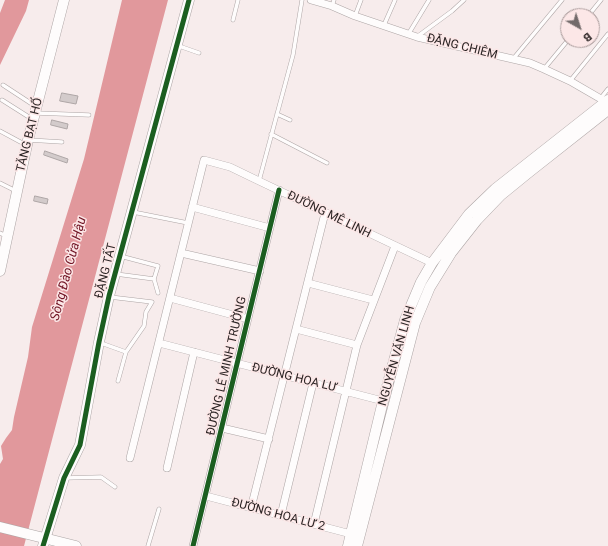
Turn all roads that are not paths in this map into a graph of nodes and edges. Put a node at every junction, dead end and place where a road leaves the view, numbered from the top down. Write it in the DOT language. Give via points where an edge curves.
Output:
graph roads {
  1 [pos="64,0"];
  2 [pos="189,0"];
  3 [pos="238,0"];
  4 [pos="302,0"];
  5 [pos="311,0"];
  6 [pos="361,0"];
  7 [pos="395,0"];
  8 [pos="429,0"];
  9 [pos="464,0"];
  10 [pos="562,0"];
  11 [pos="601,0"];
  12 [pos="333,3"];
  13 [pos="594,8"];
  14 [pos="355,16"];
  15 [pos="233,20"];
  16 [pos="384,25"];
  17 [pos="409,33"];
  18 [pos="608,34"];
  19 [pos="417,37"];
  20 [pos="177,45"];
  21 [pos="561,48"];
  22 [pos="198,52"];
  23 [pos="512,60"];
  24 [pos="544,68"];
  25 [pos="570,82"];
  26 [pos="3,85"];
  27 [pos="608,89"];
  28 [pos="2,100"];
  29 [pos="606,103"];
  30 [pos="35,113"];
  31 [pos="277,114"];
  32 [pos="89,115"];
  33 [pos="290,120"];
  34 [pos="0,131"];
  35 [pos="271,134"];
  36 [pos="62,142"];
  37 [pos="27,143"];
  38 [pos="327,163"];
  39 [pos="259,180"];
  40 [pos="0,183"];
  41 [pos="279,190"];
  42 [pos="17,192"];
  43 [pos="192,208"];
  44 [pos="132,211"];
  45 [pos="325,213"];
  46 [pos="473,217"];
  47 [pos="188,224"];
  48 [pos="270,228"];
  49 [pos="3,235"];
  50 [pos="395,246"];
  51 [pos="181,253"];
  52 [pos="120,256"];
  53 [pos="432,263"];
  54 [pos="0,271"];
  55 [pos="260,271"];
  56 [pos="115,274"];
  57 [pos="154,279"];
  58 [pos="308,283"];
  59 [pos="158,293"];
  60 [pos="109,296"];
  61 [pos="170,298"];
  62 [pos="373,300"];
  63 [pos="248,319"];
  64 [pos="296,328"];
  65 [pos="98,342"];
  66 [pos="159,343"];
  67 [pos="357,345"];
  68 [pos="126,352"];
  69 [pos="194,352"];
  70 [pos="237,363"];
  71 [pos="284,375"];
  72 [pos="390,377"];
  73 [pos="400,380"];
  74 [pos="118,381"];
  75 [pos="313,383"];
  76 [pos="346,391"];
  77 [pos="383,401"];
  78 [pos="222,428"];
  79 [pos="268,439"];
  80 [pos="130,458"];
  81 [pos="167,468"];
  82 [pos="64,478"];
  83 [pos="115,487"];
  84 [pos="206,496"];
  85 [pos="251,508"];
  86 [pos="160,509"];
  87 [pos="280,515"];
  88 [pos="314,524"];
  89 [pos="0,527"];
  90 [pos="350,534"];
  91 [pos="44,542"];
  92 [pos="76,546"];
  93 [pos="148,546"];
  94 [pos="193,546"];
  95 [pos="348,546"];
  96 [pos="357,546"];
  1 -- 30 [label="main road, TĂNG BẠT HỔ"];
  2 -- 20 [label="main road, ĐẶNG TẤT"];
  3 -- 15 [label="lane"];
  4 -- 31 [label="lane" via="293,55"];
  5 -- 12 [label="street, ĐẶNG CHIÊM"];
  6 -- 14 [label="lane"];
  7 -- 16 [label="lane"];
  8 -- 17 [label="lane"];
  9 -- 19 [label="lane"];
  10 -- 23 [label="lane"];
  11 -- 13 [label="lane"];
  12 -- 14 [label="street, ĐẶNG CHIÊM"];
  14 -- 16 [label="street, ĐẶNG CHIÊM"];
  16 -- 17 [label="street, ĐẶNG CHIÊM"];
  17 -- 19 [label="street, ĐẶNG CHIÊM"];
  18 -- 25 [label="lane"];
  19 -- 23 [label="street, ĐẶNG CHIÊM"];
  20 -- 22 [label="lane"];
  20 -- 44 [label="main road, ĐẶNG TẤT"];
  21 -- 24 [label="lane"];
  23 -- 24 [label="street, ĐẶNG CHIÊM"];
  24 -- 25 [label="street, ĐẶNG CHIÊM"];
  25 -- 29 [label="street, ĐẶNG CHIÊM"];
  26 -- 30 [label="lane"];
  27 -- 29 [label="lane"];
  28 -- 30 [label="lane"];
  29 -- 46 [label="main road, NGUYỄN VĂN LINH" via="528,173"];
  30 -- 32 [label="lane"];
  30 -- 37 [label="main road, TĂNG BẠT HỔ"];
  31 -- 33 [label="lane"];
  31 -- 35 [label="lane"];
  34 -- 37 [label="lane"];
  35 -- 38 [label="lane"];
  35 -- 39 [label="lane"];
  36 -- 37 [label="lane"];
  37 -- 42 [label="main road, TĂNG BẠT HỔ"];
  39 -- 41 [label="street, ĐƯỜNG MÊ LINH"];
  39 -- 43 [label="street, ĐƯỜNG MÊ LINH" via="230,167 204,160"];
  40 -- 42 [label="lane"];
  41 -- 45 [label="street, ĐƯỜNG MÊ LINH"];
  41 -- 48 [label="street, ĐƯỜNG LÊ MINH TRƯỜNG"];
  42 -- 49 [label="main road, TĂNG BẠT HỔ"];
  43 -- 47 [label="street"];
  43 -- 48 [label="street"];
  44 -- 47 [label="lane"];
  44 -- 52 [label="main road, ĐẶNG TẤT"];
  45 -- 50 [label="street, ĐƯỜNG MÊ LINH"];
  45 -- 58 [label="street"];
  46 -- 53 [label="main road, NGUYỄN VĂN LINH"];
  46 -- 73 [label="main road, NGUYỄN VĂN LINH" via="430,287 415,323"];
  47 -- 51 [label="street"];
  48 -- 55 [label="street, ĐƯỜNG LÊ MINH TRƯỜNG"];
  49 -- 54 [label="main road, TĂNG BẠT HỔ"];
  50 -- 53 [label="street, ĐƯỜNG MÊ LINH"];
  50 -- 62 [label="street"];
  51 -- 55 [label="street"];
  51 -- 61 [label="street"];
  52 -- 56 [label="main road, ĐẶNG TẤT"];
  52 -- 57 [label="lane" via="158,266"];
  53 -- 72 [label="main road, NGUYỄN VĂN LINH" via="405,320"];
  55 -- 63 [label="street, ĐƯỜNG LÊ MINH TRƯỜNG"];
  56 -- 57 [label="lane"];
  56 -- 60 [label="main road, ĐẶNG TẤT"];
  57 -- 59 [label="lane"];
  58 -- 62 [label="street"];
  58 -- 64 [label="street"];
  60 -- 65 [label="main road, ĐẶNG TẤT"];
  60 -- 68 [label="lane" via="152,302 146,312 144,326"];
  61 -- 63 [label="street"];
  61 -- 66 [label="street"];
  62 -- 67 [label="street"];
  63 -- 70 [label="street, ĐƯỜNG LÊ MINH TRƯỜNG"];
  64 -- 67 [label="street"];
  64 -- 71 [label="street"];
  65 -- 68 [label="lane"];
  65 -- 82 [label="main road, ĐẶNG TẤT" via="80,444"];
  66 -- 69 [label="street, ĐƯỜNG HOA LƯ"];
  66 -- 80 [label="street"];
  67 -- 76 [label="street"];
  68 -- 74 [label="lane"];
  69 -- 70 [label="street, ĐƯỜNG HOA LƯ"];
  69 -- 81 [label="street"];
  70 -- 71 [label="street, ĐƯỜNG HOA LƯ"];
  70 -- 78 [label="street, ĐƯỜNG LÊ MINH TRƯỜNG"];
  71 -- 75 [label="street, ĐƯỜNG HOA LƯ"];
  71 -- 79 [label="street"];
  72 -- 73 [label="main road"];
  72 -- 77 [label="main road, NGUYỄN VĂN LINH"];
  73 -- 96 [label="main road, NGUYỄN VĂN LINH"];
  75 -- 76 [label="street, ĐƯỜNG HOA LƯ"];
  75 -- 87 [label="street"];
  76 -- 77 [label="street, ĐƯỜNG HOA LƯ"];
  76 -- 88 [label="street"];
  77 -- 90 [label="main road, NGUYỄN VĂN LINH"];
  78 -- 79 [label="street"];
  78 -- 84 [label="street, ĐƯỜNG LÊ MINH TRƯỜNG"];
  79 -- 85 [label="street"];
  82 -- 83 [label="lane" via="101,477"];
  82 -- 91 [label="main road, ĐẶNG TẤT"];
  84 -- 85 [label="street, ĐƯỜNG HOA LƯ 2"];
  84 -- 94 [label="street, ĐƯỜNG LÊ MINH TRƯỜNG"];
  85 -- 87 [label="street, ĐƯỜNG HOA LƯ 2"];
  86 -- 93 [label="lane"];
  87 -- 88 [label="street, ĐƯỜNG HOA LƯ 2"];
  88 -- 90 [label="street, ĐƯỜNG HOA LƯ 2"];
  89 -- 91 [label="main road"];
  90 -- 95 [label="main road, NGUYỄN VĂN LINH"];
  91 -- 92 [label="main road"];
}
